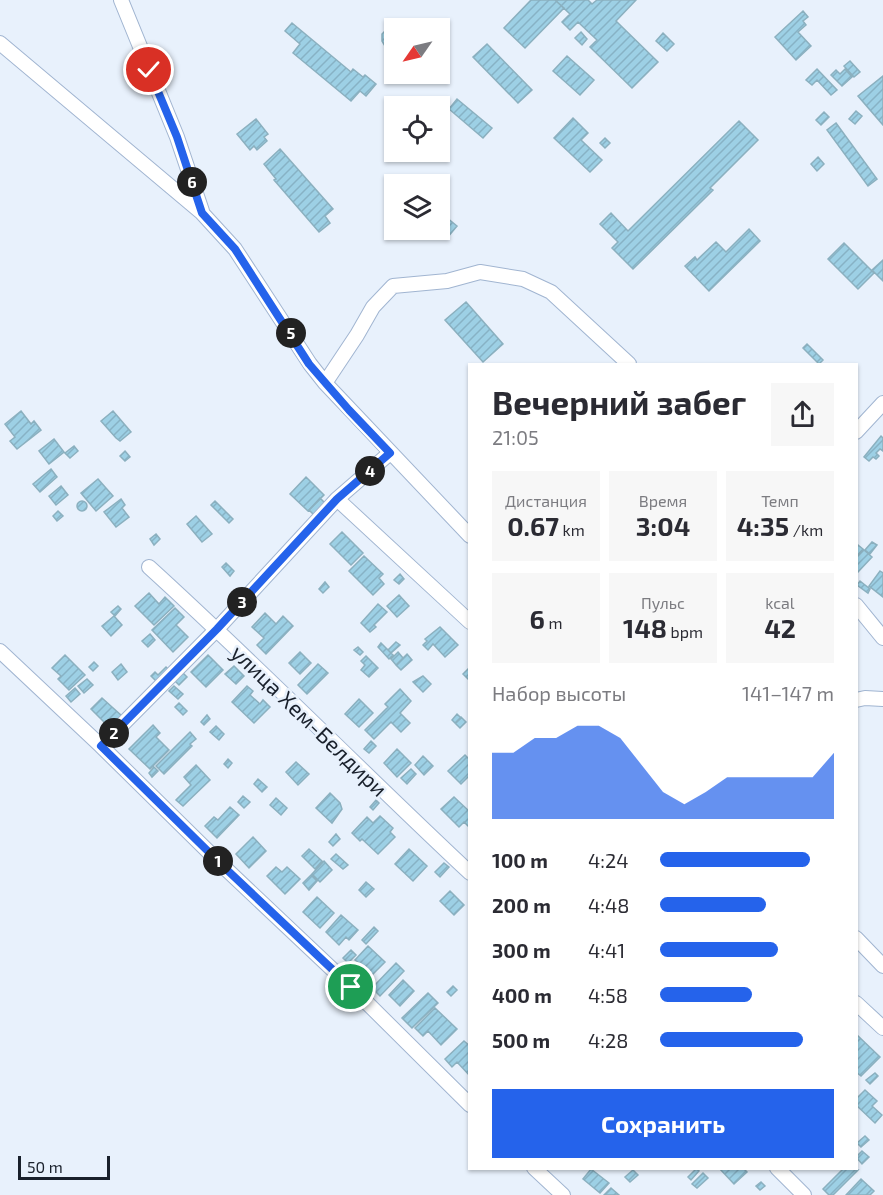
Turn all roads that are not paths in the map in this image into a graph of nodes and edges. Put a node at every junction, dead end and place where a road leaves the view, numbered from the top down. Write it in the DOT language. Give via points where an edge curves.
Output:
graph roads {
  1 [pos="121,0"];
  2 [pos="0,43"];
  3 [pos="202,213"];
  4 [pos="628,363"];
  5 [pos="325,383"];
  6 [pos="880,411"];
  7 [pos="858,430"];
  8 [pos="390,453"];
  9 [pos="337,499"];
  10 [pos="468,534"];
  11 [pos="149,567"];
  12 [pos="858,607"];
  13 [pos="468,620"];
  14 [pos="217,629"];
  15 [pos="883,638"];
  16 [pos="0,651"];
  17 [pos="883,699"];
  18 [pos="858,700"];
  19 [pos="101,746"];
  20 [pos="468,871"];
  21 [pos="858,940"];
  22 [pos="883,966"];
  23 [pos="858,1005"];
  24 [pos="883,1028"];
  25 [pos="468,1103"];
  26 [pos="536,1170"];
  27 [pos="779,1170"];
  28 [pos="563,1195"];
  29 [pos="804,1195"];
  1 -- 3 [label="street" via="177,137"];
  2 -- 3 [label="street"];
  3 -- 5 [label="street" via="235,249"];
  4 -- 5 [label="street" via="551,292 523,279 480,273 447,281 393,286 373,307"];
  5 -- 8 [label="street"];
  6 -- 7 [label="street"];
  8 -- 9 [label="street"];
  8 -- 10 [label="street"];
  9 -- 13 [label="street"];
  9 -- 14 [label="street"];
  11 -- 14 [label="street, улица Хем-Белдири"];
  12 -- 15 [label="street"];
  14 -- 19 [label="street"];
  14 -- 20 [label="street, улица Хем-Белдири"];
  16 -- 19 [label="street"];
  17 -- 18 [label="street"];
  19 -- 25 [label="street"];
  21 -- 22 [label="street"];
  23 -- 24 [label="street"];
  26 -- 28 [label="street"];
  27 -- 29 [label="street"];
}
